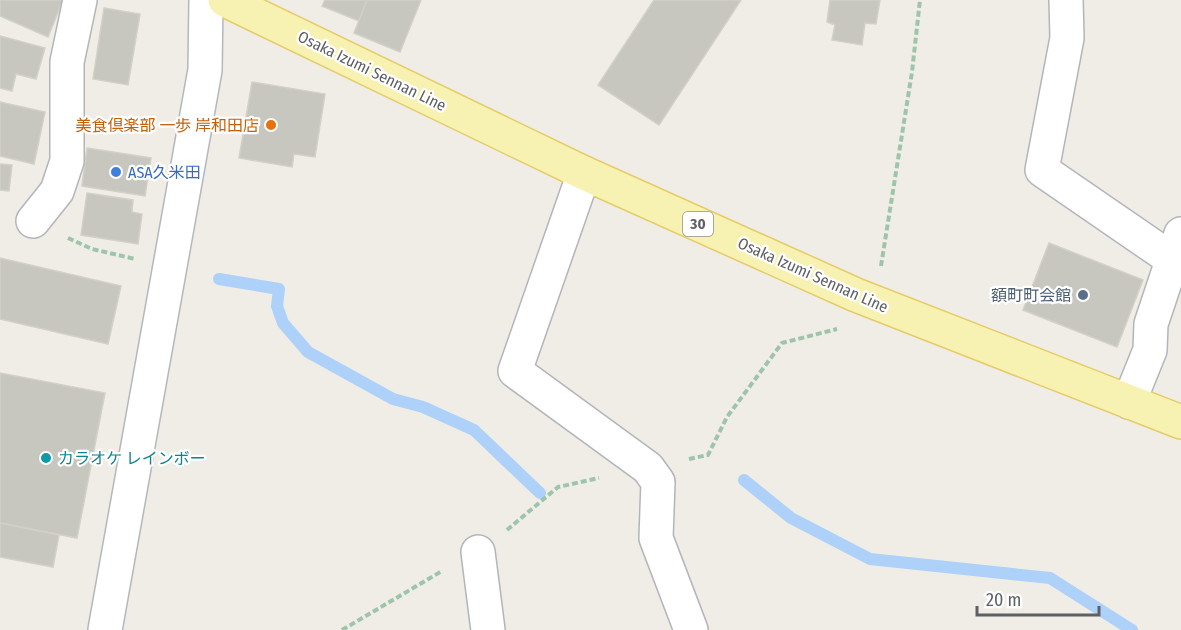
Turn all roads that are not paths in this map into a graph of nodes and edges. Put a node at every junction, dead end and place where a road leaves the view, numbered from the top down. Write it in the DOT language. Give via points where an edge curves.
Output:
graph roads {
  1 [pos="80,0"];
  2 [pos="206,0"];
  3 [pos="225,0"];
  4 [pos="1066,0"];
  5 [pos="584,173"];
  6 [pos="33,221"];
  7 [pos="1177,247"];
  8 [pos="1128,402"];
  9 [pos="1181,422"];
  10 [pos="478,552"];
  11 [pos="105,630"];
  12 [pos="488,630"];
  13 [pos="691,630"];
  1 -- 6 [label="street" via="67,62 67,161 57,191"];
  2 -- 11 [label="street" via="205,70"];
  3 -- 5 [label="main road, Osaka Izumi Sennan Line / 30"];
  4 -- 7 [label="street" via="1067,38 1042,170"];
  5 -- 8 [label="main road, Osaka Izumi Sennan Line / 30" via="856,295"];
  5 -- 13 [label="street" via="515,371 648,468 658,482 656,538"];
  7 -- 8 [label="street" via="1151,324 1150,351"];
  8 -- 9 [label="main road, Osaka Izumi Sennan Line / 30"];
  10 -- 12 [label="street"];
}
